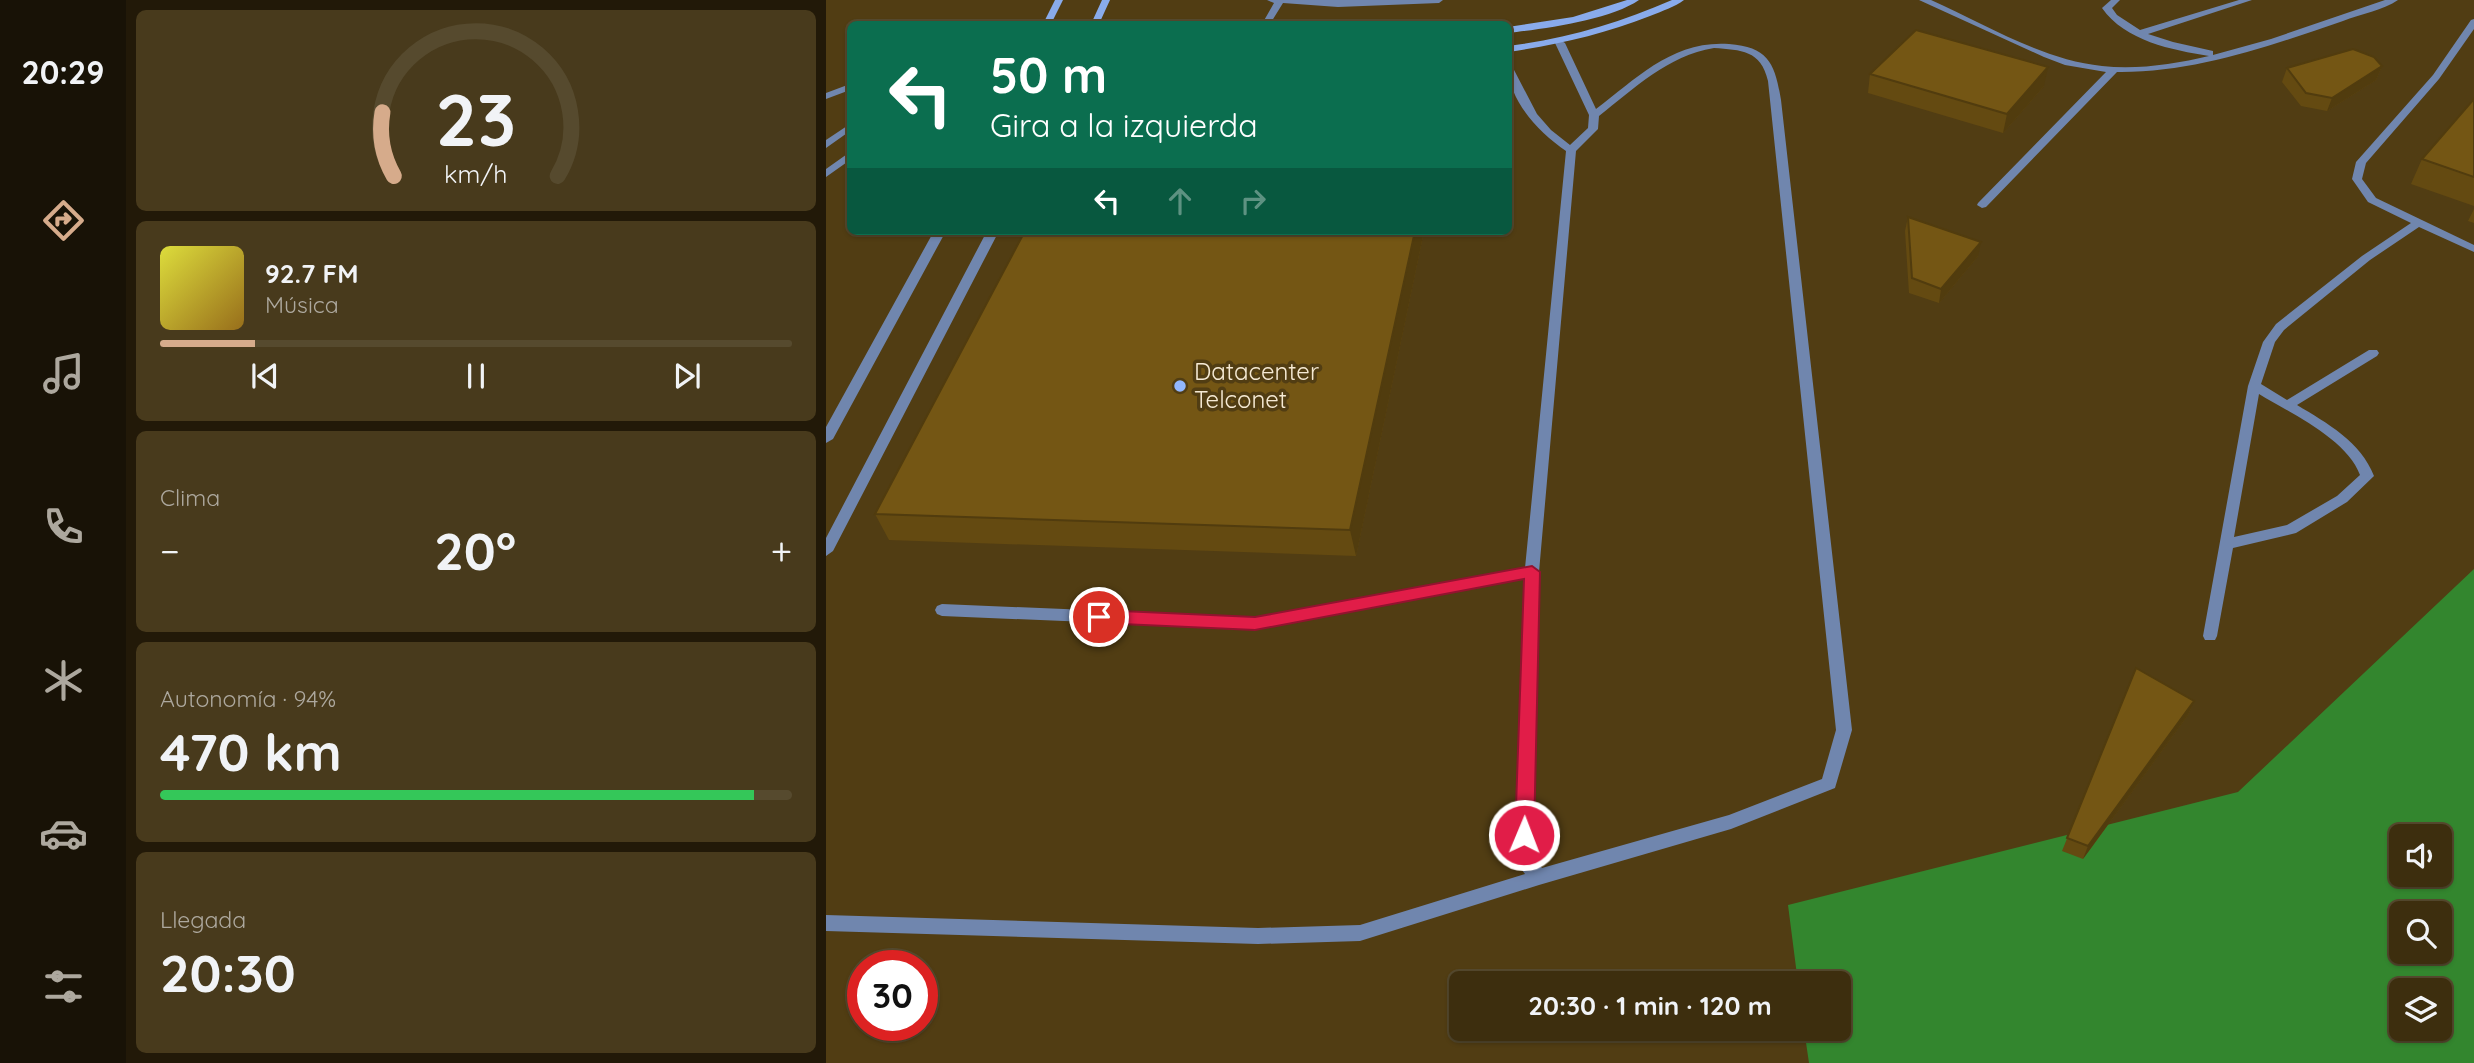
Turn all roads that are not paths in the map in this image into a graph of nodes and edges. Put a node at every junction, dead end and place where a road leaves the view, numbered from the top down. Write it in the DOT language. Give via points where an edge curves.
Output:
graph roads {
  1 [pos="1059,0"];
  2 [pos="1106,0"];
  3 [pos="1439,0"];
  4 [pos="1636,0"];
  5 [pos="1680,0"];
  6 [pos="1923,0"];
  7 [pos="2116,0"];
  8 [pos="2248,0"];
  9 [pos="2394,0"];
  10 [pos="1276,1"];
  11 [pos="1396,2"];
  12 [pos="1048,21"];
  13 [pos="1096,21"];
  14 [pos="1267,21"];
  15 [pos="2474,22"];
  16 [pos="1512,30"];
  17 [pos="2140,33"];
  18 [pos="1560,43"];
  19 [pos="1512,49"];
  20 [pos="2222,55"];
  21 [pos="2113,71"];
  22 [pos="1512,76"];
  23 [pos="847,88"];
  24 [pos="826,96"];
  25 [pos="1594,115"];
  26 [pos="847,129"];
  27 [pos="826,145"];
  28 [pos="1571,150"];
  29 [pos="847,157"];
  30 [pos="826,174"];
  31 [pos="1982,205"];
  32 [pos="2416,224"];
  33 [pos="938,235"];
  34 [pos="991,235"];
  35 [pos="2474,249"];
  36 [pos="2372,353"];
  37 [pos="2254,386"];
  38 [pos="2286,406"];
  39 [pos="826,439"];
  40 [pos="2227,544"];
  41 [pos="826,551"];
  42 [pos="1532,572"];
  43 [pos="942,610"];
  44 [pos="2210,636"];
  45 [pos="1539,877"];
  46 [pos="826,923"];
  1 -- 12 [label="main road"];
  2 -- 13 [label="main road"];
  3 -- 11 [label="street"];
  4 -- 16 [label="main road" via="1544,27"];
  5 -- 18 [label="main road" via="1623,25"];
  6 -- 21 [label="street" via="2066,62"];
  7 -- 17 [label="street" via="2108,8 2110,14"];
  8 -- 17 [label="street"];
  9 -- 20 [label="street"];
  10 -- 11 [label="street"];
  10 -- 14 [label="street"];
  15 -- 32 [label="street" via="2436,78 2361,162 2357,179 2372,200"];
  17 -- 20 [label="street" via="2175,48"];
  18 -- 19 [label="main road"];
  18 -- 25 [label="street"];
  20 -- 21 [label="street" via="2144,70"];
  21 -- 31 [label="street"];
  22 -- 28 [label="street" via="1545,134"];
  23 -- 24 [label="street"];
  25 -- 28 [label="street" via="1593,129"];
  25 -- 45 [label="street" via="1667,57 1695,46 1751,50 1768,65 1778,114 1844,730 1829,783 1731,822"];
  26 -- 27 [label="street"];
  28 -- 42 [label="street"];
  29 -- 30 [label="street"];
  32 -- 35 [label="street"];
  32 -- 37 [label="street" via="2280,327 2269,342"];
  33 -- 39 [label="street"];
  34 -- 41 [label="street"];
  36 -- 38 [label="street"];
  37 -- 38 [label="street"];
  37 -- 40 [label="street"];
  38 -- 40 [label="street" via="2348,446 2366,465 2367,476 2342,499 2291,529"];
  40 -- 44 [label="street"];
  42 -- 43 [label="street" via="1255,623"];
  42 -- 45 [label="street" via="1524,861"];
  45 -- 46 [label="street" via="1360,933 1258,936"];
}
